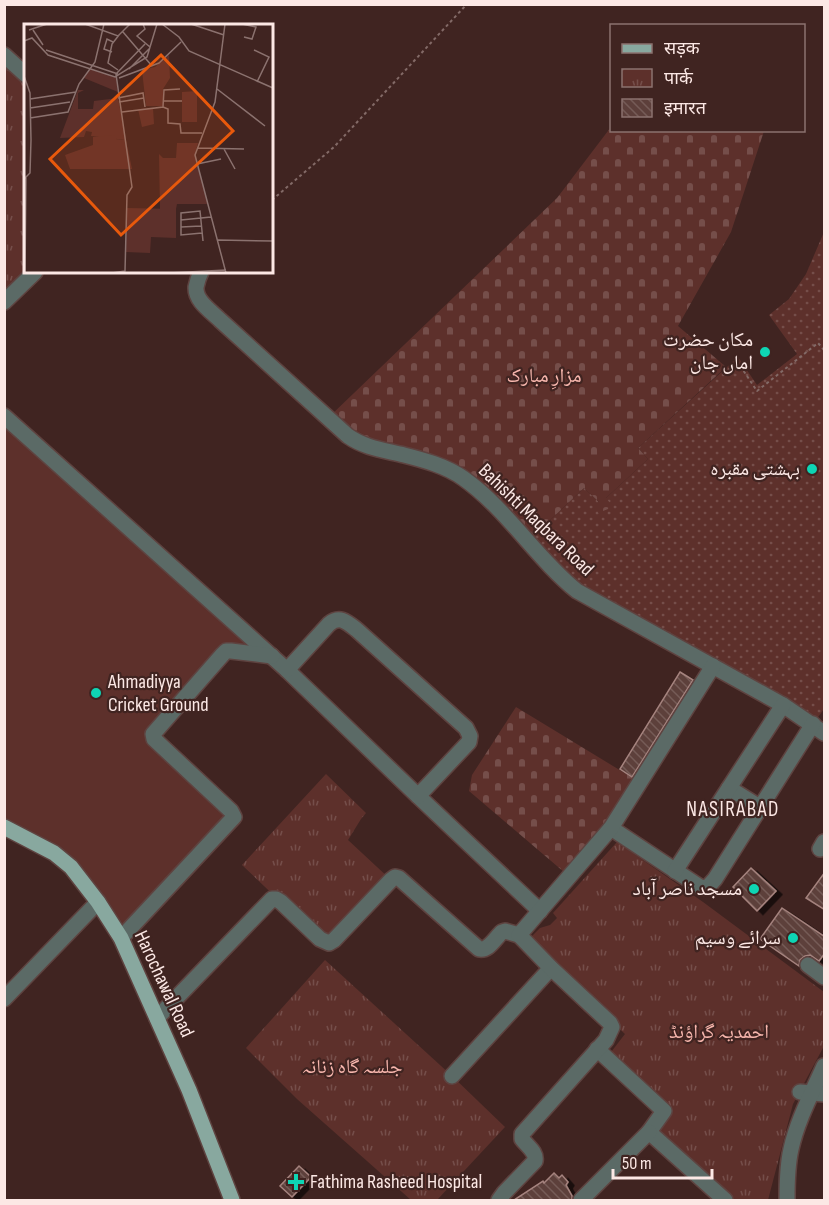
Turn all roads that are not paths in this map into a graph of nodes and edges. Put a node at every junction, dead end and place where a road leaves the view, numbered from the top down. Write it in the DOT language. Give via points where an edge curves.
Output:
graph roads {
  1 [pos="4,55"];
  2 [pos="24,73"];
  3 [pos="34,273"];
  4 [pos="201,273"];
  5 [pos="4,302"];
  6 [pos="4,416"];
  7 [pos="272,656"];
  8 [pos="713,666"];
  9 [pos="287,670"];
  10 [pos="783,705"];
  11 [pos="819,729"];
  12 [pos="729,788"];
  13 [pos="418,796"];
  14 [pos="760,808"];
  15 [pos="4,827"];
  16 [pos="611,828"];
  17 [pos="675,871"];
  18 [pos="99,902"];
  19 [pos="540,911"];
  20 [pos="519,934"];
  21 [pos="121,938"];
  22 [pos="808,965"];
  23 [pos="551,968"];
  24 [pos="825,977"];
  25 [pos="4,999"];
  26 [pos="157,1018"];
  27 [pos="597,1049"];
  28 [pos="825,1066"];
  29 [pos="452,1076"];
  30 [pos="812,1093"];
  31 [pos="649,1132"];
  32 [pos="232,1200"];
  33 [pos="499,1200"];
  34 [pos="581,1200"];
  35 [pos="725,1200"];
  36 [pos="787,1200"];
  1 -- 2 [label="street"];
  3 -- 5 [label="street"];
  4 -- 8 [label="street, Bahishti Maqbara Road" via="196,286 201,302 348,436 370,448 438,465 462,477 484,494 577,591"];
  6 -- 7 [label="street"];
  7 -- 9 [label="street"];
  7 -- 21 [label="street" via="226,651 153,734 231,811 234,819"];
  8 -- 10 [label="street, Bahishti Maqbara Road"];
  8 -- 16 [label="street"];
  9 -- 13 [label="street"];
  9 -- 13 [label="street" via="334,619 340,619 466,728 469,742"];
  10 -- 11 [label="street, Bahishti Maqbara Road"];
  10 -- 12 [label="street"];
  11 -- 14 [label="street"];
  12 -- 14 [label="street"];
  12 -- 17 [label="street"];
  13 -- 19 [label="street"];
  14 -- 17 [label="street" via="707,888"];
  15 -- 18 [label="main road, Harochawal Road" via="63,860"];
  16 -- 17 [label="street"];
  16 -- 19 [label="street"];
  18 -- 21 [label="main road, Harochawal Road"];
  18 -- 25 [label="street"];
  19 -- 20 [label="street"];
  20 -- 23 [label="street"];
  20 -- 26 [label="street" via="502,932 487,948 479,949 395,877 329,943 272,899"];
  21 -- 26 [label="main road, Harochawal Road"];
  22 -- 24 [label="street"];
  23 -- 27 [label="street" via="610,1023 610,1033"];
  23 -- 29 [label="street"];
  26 -- 32 [label="main road, Harochawal Road"];
  27 -- 31 [label="street" via="664,1111"];
  27 -- 33 [label="street" via="522,1134 534,1152 535,1161"];
  28 -- 30 [label="street"];
  30 -- 36 [label="street" via="791,1148"];
  31 -- 34 [label="street"];
  31 -- 35 [label="street"];
}
